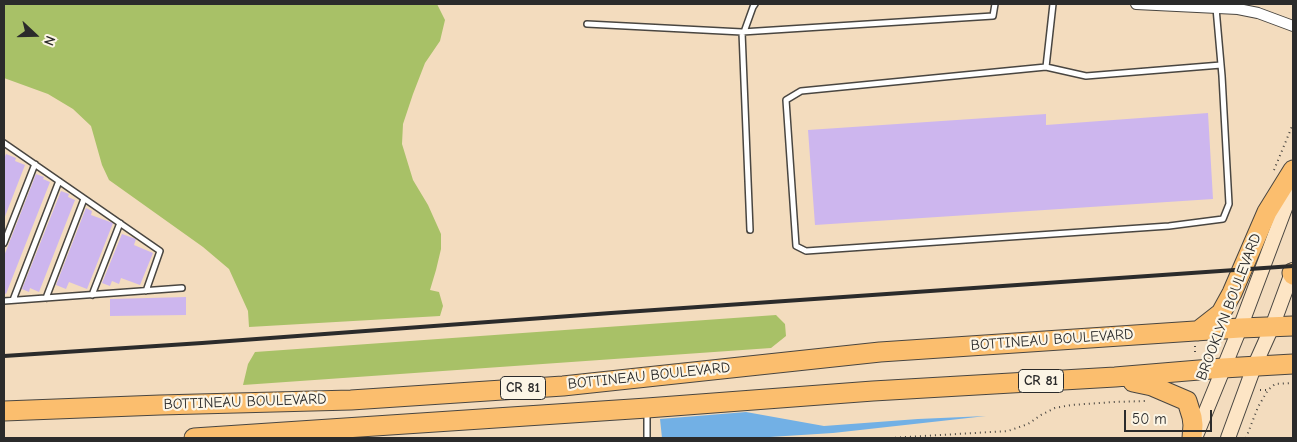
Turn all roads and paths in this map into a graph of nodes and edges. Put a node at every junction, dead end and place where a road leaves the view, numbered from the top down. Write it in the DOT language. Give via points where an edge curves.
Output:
graph roads {
  1 [pos="755,4"];
  2 [pos="995,4"];
  3 [pos="1053,4"];
  4 [pos="1136,4"];
  5 [pos="1216,8"];
  6 [pos="587,24"];
  7 [pos="1293,26"];
  8 [pos="743,32"];
  9 [pos="1221,65"];
  10 [pos="1046,67"];
  11 [pos="4,144"];
  12 [pos="35,164"];
  13 [pos="1293,170"];
  14 [pos="59,181"];
  15 [pos="1293,187"];
  16 [pos="84,198"];
  17 [pos="120,223"];
  18 [pos="750,230"];
  19 [pos="4,243"];
  20 [pos="1293,273"];
  21 [pos="182,288"];
  22 [pos="146,291"];
  23 [pos="92,294"];
  24 [pos="46,298"];
  25 [pos="13,300"];
  26 [pos="4,301"];
  27 [pos="1293,326"];
  28 [pos="1272,327"];
  29 [pos="1198,331"];
  30 [pos="1236,336"];
  31 [pos="1293,364"];
  32 [pos="1254,367"];
  33 [pos="1223,368"];
  34 [pos="1115,378"];
  35 [pos="1293,383"];
  36 [pos="1153,402"];
  37 [pos="647,408"];
  38 [pos="4,411"];
  39 [pos="194,438"];
  40 [pos="647,438"];
  41 [pos="890,438"];
  42 [pos="1194,438"];
  43 [pos="1228,438"];
  44 [pos="1246,438"];
  1 -- 8 [label="lane"];
  2 -- 8 [label="lane" via="993,16"];
  3 -- 10 [label="lane"];
  4 -- 5 [label="street"];
  5 -- 7 [label="street" via="1238,8"];
  5 -- 9 [label="lane"];
  6 -- 8 [label="lane"];
  8 -- 18 [label="lane"];
  9 -- 10 [label="lane" via="1086,76"];
  9 -- 10 [label="lane" via="1229,204 1223,219 1169,226 806,251 796,246 786,100 802,91"];
  11 -- 12 [label="lane"];
  12 -- 14 [label="lane"];
  12 -- 19 [label="lane"];
  13 -- 29 [label="highway" via="1267,212 1221,313"];
  14 -- 16 [label="lane"];
  14 -- 25 [label="lane"];
  15 -- 30 [label="main road, BROOKLYN BOULEVARD"];
  16 -- 17 [label="lane"];
  16 -- 24 [label="lane"];
  17 -- 22 [label="lane" via="160,251"];
  17 -- 23 [label="lane"];
  20 -- 28 [label="main road"];
  21 -- 22 [label="lane"];
  22 -- 23 [label="lane"];
  23 -- 24 [label="lane"];
  24 -- 25 [label="lane"];
  25 -- 26 [label="lane"];
  27 -- 28 [label="highway, BOTTINEAU BOULEVARD / CR 81"];
  28 -- 30 [label="highway, BOTTINEAU BOULEVARD / CR 81"];
  28 -- 32 [label="main road"];
  29 -- 30 [label="highway, BOTTINEAU BOULEVARD / CR 81"];
  29 -- 38 [label="highway, BOTTINEAU BOULEVARD / CR 81" via="880,352 563,386 351,400"];
  30 -- 33 [label="main road, BROOKLYN BOULEVARD"];
  31 -- 32 [label="highway, BOTTINEAU BOULEVARD / CR 81"];
  32 -- 33 [label="highway, BOTTINEAU BOULEVARD / CR 81"];
  32 -- 43 [label="main road"];
  33 -- 34 [label="highway, BOTTINEAU BOULEVARD / CR 81"];
  33 -- 42 [label="main road, BROOKLYN BOULEVARD"];
  34 -- 37 [label="highway, BOTTINEAU BOULEVARD / CR 81" via="882,390"];
  34 -- 42 [label="highway" via="1152,386 1187,401"];
  35 -- 44 [label="path" via="1275,384 1268,390"];
  36 -- 41 [label="path" via="1055,408 1028,424 1008,431"];
  37 -- 39 [label="highway, BOTTINEAU BOULEVARD / CR 81"];
  37 -- 40 [label="lane"];
}
